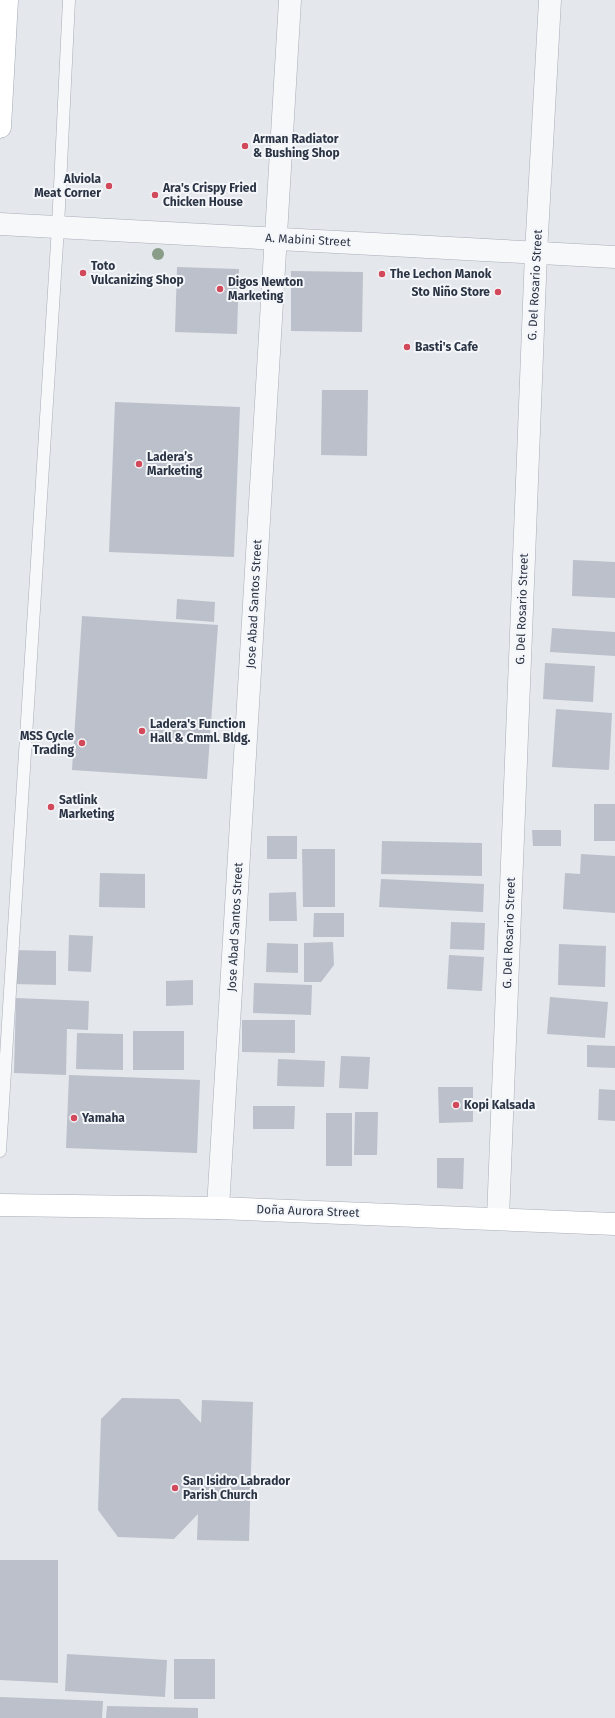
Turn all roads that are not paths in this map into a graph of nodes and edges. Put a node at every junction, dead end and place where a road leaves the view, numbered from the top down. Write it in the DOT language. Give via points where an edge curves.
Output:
graph roads {
  1 [pos="7,0"];
  2 [pos="69,0"];
  3 [pos="290,0"];
  4 [pos="550,0"];
  5 [pos="0,127"];
  6 [pos="0,224"];
  7 [pos="58,228"];
  8 [pos="276,239"];
  9 [pos="536,253"];
  10 [pos="615,257"];
  11 [pos="0,1151"];
  12 [pos="0,1205"];
  13 [pos="218,1208"];
  14 [pos="498,1218"];
  15 [pos="615,1224"];
  1 -- 5 [label="main road"];
  2 -- 7 [label="lane"];
  3 -- 8 [label="street, Jose Abad Santos Street"];
  4 -- 9 [label="street, G. Del Rosario Street"];
  6 -- 7 [label="street, A. Mabini Street"];
  7 -- 8 [label="street, A. Mabini Street"];
  7 -- 11 [label="lane"];
  8 -- 9 [label="street, A. Mabini Street"];
  8 -- 13 [label="street, Jose Abad Santos Street"];
  9 -- 10 [label="street, A. Mabini Street"];
  9 -- 14 [label="street, G. Del Rosario Street"];
  12 -- 13 [label="main road, Doña Aurora Street"];
  13 -- 14 [label="main road, Doña Aurora Street"];
  14 -- 15 [label="main road, Doña Aurora Street"];
}
